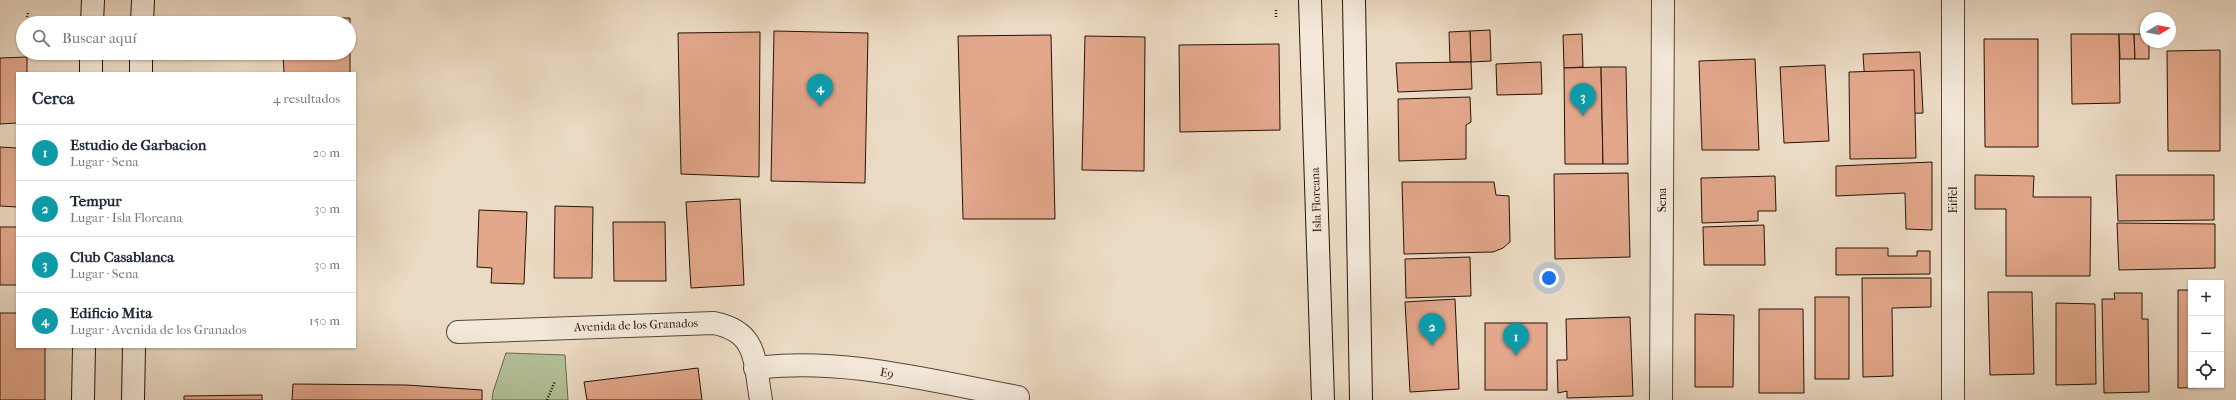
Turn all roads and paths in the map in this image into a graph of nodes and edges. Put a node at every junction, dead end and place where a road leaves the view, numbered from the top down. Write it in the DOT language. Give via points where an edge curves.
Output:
graph roads {
  1 [pos="93,0"];
  2 [pos="143,0"];
  3 [pos="1310,0"];
  4 [pos="1354,0"];
  5 [pos="1663,0"];
  6 [pos="1953,0"];
  7 [pos="1276,10"];
  8 [pos="92,16"];
  9 [pos="142,16"];
  10 [pos="1276,17"];
  11 [pos="91,60"];
  12 [pos="141,60"];
  13 [pos="91,72"];
  14 [pos="141,72"];
  15 [pos="458,332"];
  16 [pos="84,348"];
  17 [pos="134,348"];
  18 [pos="755,368"];
  19 [pos="555,381"];
  20 [pos="1018,397"];
  21 [pos="83,400"];
  22 [pos="133,400"];
  23 [pos="547,400"];
  24 [pos="761,400"];
  25 [pos="1323,400"];
  26 [pos="1361,400"];
  27 [pos="1661,400"];
  28 [pos="1953,400"];
  1 -- 8 [label="street"];
  2 -- 9 [label="street"];
  3 -- 25 [label="street, Isla Floreana"];
  4 -- 26 [label="street"];
  5 -- 27 [label="street, Sena"];
  6 -- 28 [label="street, Eiffel"];
  7 -- 10 [label="path"];
  11 -- 13 [label="street"];
  12 -- 14 [label="street"];
  15 -- 18 [label="street, Avenida de los Granados" via="714,322 744,336 751,344"];
  16 -- 21 [label="street"];
  17 -- 22 [label="street"];
  18 -- 20 [label="street, E9" via="794,365 851,367"];
  18 -- 24 [label="street, Avenida de los Granados"];
  19 -- 23 [label="path"];
}
